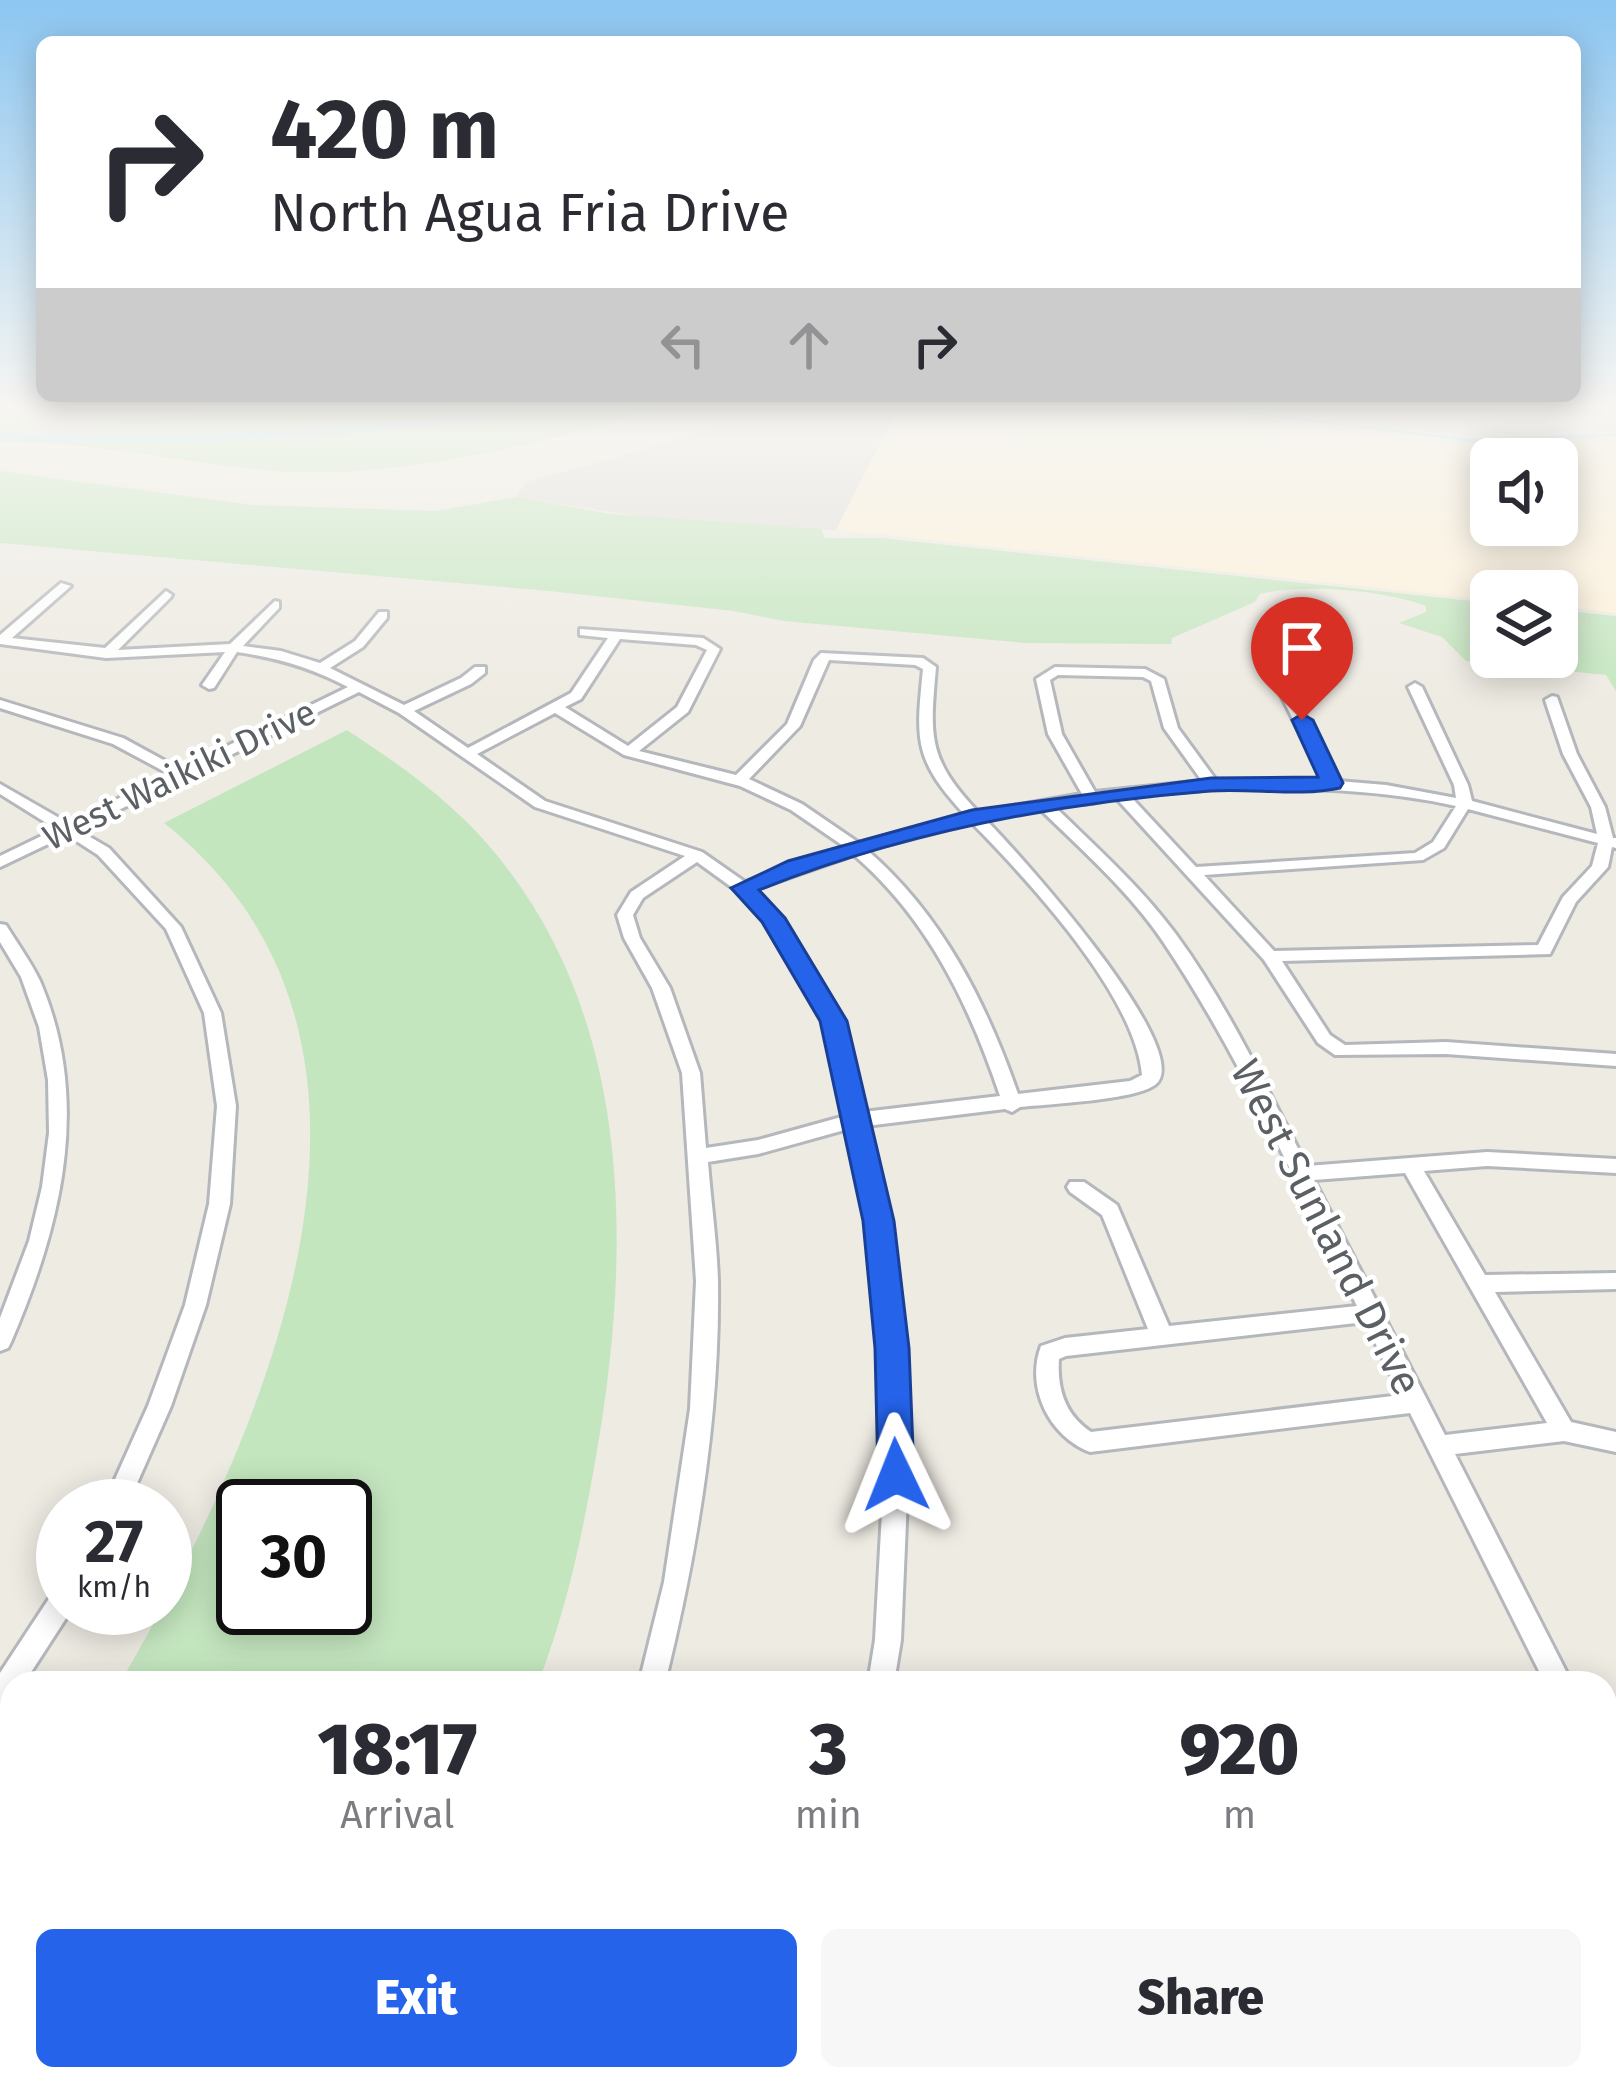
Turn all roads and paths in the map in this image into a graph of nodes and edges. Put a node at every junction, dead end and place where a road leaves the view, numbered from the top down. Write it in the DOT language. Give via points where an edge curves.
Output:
graph roads {
  1 [pos="65,586"];
  2 [pos="166,595"];
  3 [pos="275,605"];
  4 [pos="383,615"];
  5 [pos="584,632"];
  6 [pos="617,634"];
  7 [pos="1,640"];
  8 [pos="234,648"];
  9 [pos="106,654"];
  10 [pos="321,668"];
  11 [pos="480,670"];
  12 [pos="1281,681"];
  13 [pos="209,685"];
  14 [pos="359,687"];
  15 [pos="1415,687"];
  16 [pos="1552,700"];
  17 [pos="0,704"];
  18 [pos="558,709"];
  19 [pos="404,710"];
  20 [pos="82,713"];
  21 [pos="65,723"];
  22 [pos="629,752"];
  23 [pos="470,753"];
  24 [pos="930,755"];
  25 [pos="908,758"];
  26 [pos="180,774"];
  27 [pos="739,781"];
  28 [pos="1332,783"];
  29 [pos="1211,784"];
  30 [pos="0,788"];
  31 [pos="1122,796"];
  32 [pos="1092,799"];
  33 [pos="1465,803"];
  34 [pos="1046,806"];
  35 [pos="972,817"];
  36 [pos="74,826"];
  37 [pos="1611,842"];
  38 [pos="860,847"];
  39 [pos="698,855"];
  40 [pos="0,862"];
  41 [pos="1197,871"];
  42 [pos="743,888"];
  43 [pos="0,929"];
  44 [pos="1270,956"];
  45 [pos="1616,1060"];
  46 [pos="1012,1105"];
  47 [pos="855,1120"];
  48 [pos="700,1156"];
  49 [pos="1410,1164"];
  50 [pos="1616,1166"];
  51 [pos="1301,1174"];
  52 [pos="1077,1187"];
  53 [pos="1616,1281"];
  54 [pos="1479,1284"];
  55 [pos="1371,1313"];
  56 [pos="1162,1337"];
  57 [pos="0,1342"];
  58 [pos="1415,1403"];
  59 [pos="1564,1431"];
  60 [pos="1616,1442"];
  61 [pos="1438,1446"];
  62 [pos="129,1479"];
  63 [pos="40,1635"];
  64 [pos="17,1671"];
  65 [pos="655,1671"];
  66 [pos="882,1671"];
  67 [pos="1553,1671"];
  1 -- 7 [label="street"];
  2 -- 9 [label="street"];
  3 -- 8 [label="street"];
  4 -- 10 [label="street" via="359,644"];
  5 -- 6 [label="street"];
  6 -- 18 [label="street" via="587,684"];
  6 -- 22 [label="street" via="715,649 683,709"];
  7 -- 9 [label="street"];
  8 -- 9 [label="street"];
  8 -- 10 [label="street"];
  8 -- 13 [label="street"];
  10 -- 14 [label="street"];
  11 -- 19 [label="street"];
  12 -- 28 [label="street"];
  14 -- 19 [label="street"];
  14 -- 26 [label="street, West Waikiki Drive"];
  15 -- 33 [label="street"];
  16 -- 37 [label="street"];
  17 -- 21 [label="street"];
  18 -- 22 [label="street"];
  18 -- 23 [label="street"];
  19 -- 23 [label="street"];
  20 -- 21 [label="street"];
  21 -- 26 [label="street"];
  22 -- 27 [label="street"];
  23 -- 39 [label="street" via="571,822"];
  24 -- 25 [label="street"];
  24 -- 27 [label="street" via="926,664 826,656 793,726"];
  24 -- 35 [label="street"];
  26 -- 36 [label="street, West Waikiki Drive"];
  27 -- 38 [label="street"];
  28 -- 29 [label="street"];
  28 -- 33 [label="street"];
  29 -- 31 [label="street"];
  29 -- 32 [label="street" via="1171,728 1153,676 1046,674 1055,734"];
  30 -- 36 [label="street"];
  31 -- 32 [label="street"];
  31 -- 41 [label="street"];
  32 -- 34 [label="street"];
  33 -- 37 [label="street"];
  33 -- 41 [label="street" via="1439,844 1418,856"];
  34 -- 35 [label="street"];
  34 -- 51 [label="street, West Sunland Drive" via="1168,937 1234,1042"];
  35 -- 38 [label="street"];
  35 -- 46 [label="street" via="1095,958 1154,1066 1152,1078 1133,1088"];
  36 -- 40 [label="street, West Waikiki Drive"];
  36 -- 62 [label="street" via="164,908 206,992 224,1063 226,1166 215,1240 198,1309"];
  37 -- 44 [label="street" via="1544,950"];
  38 -- 42 [label="street"];
  38 -- 46 [label="street" via="942,948 995,1051"];
  39 -- 42 [label="street"];
  39 -- 48 [label="street" via="620,905 691,1073"];
  41 -- 44 [label="street"];
  42 -- 47 [label="street" via="772,918 833,1021"];
  43 -- 57 [label="street" via="50,1021 61,1097 54,1187"];
  44 -- 45 [label="street" via="1341,1052 1446,1048"];
  46 -- 47 [label="street"];
  47 -- 48 [label="street"];
  47 -- 66 [label="street" via="878,1221 892,1348 896,1475"];
  48 -- 65 [label="street" via="701,1409 677,1582"];
  49 -- 50 [label="street"];
  49 -- 51 [label="street"];
  49 -- 54 [label="street"];
  51 -- 55 [label="street, West Sunland Drive"];
  52 -- 56 [label="street" via="1109,1210"];
  53 -- 54 [label="street"];
  54 -- 59 [label="street"];
  55 -- 56 [label="street"];
  55 -- 58 [label="street, West Sunland Drive"];
  56 -- 58 [label="street" via="1049,1353 1062,1424 1073,1437 1090,1442"];
  58 -- 61 [label="street, West Sunland Drive"];
  59 -- 60 [label="street"];
  59 -- 61 [label="street"];
  61 -- 67 [label="street, West Sunland Drive"];
  63 -- 64 [label="street"];
}
